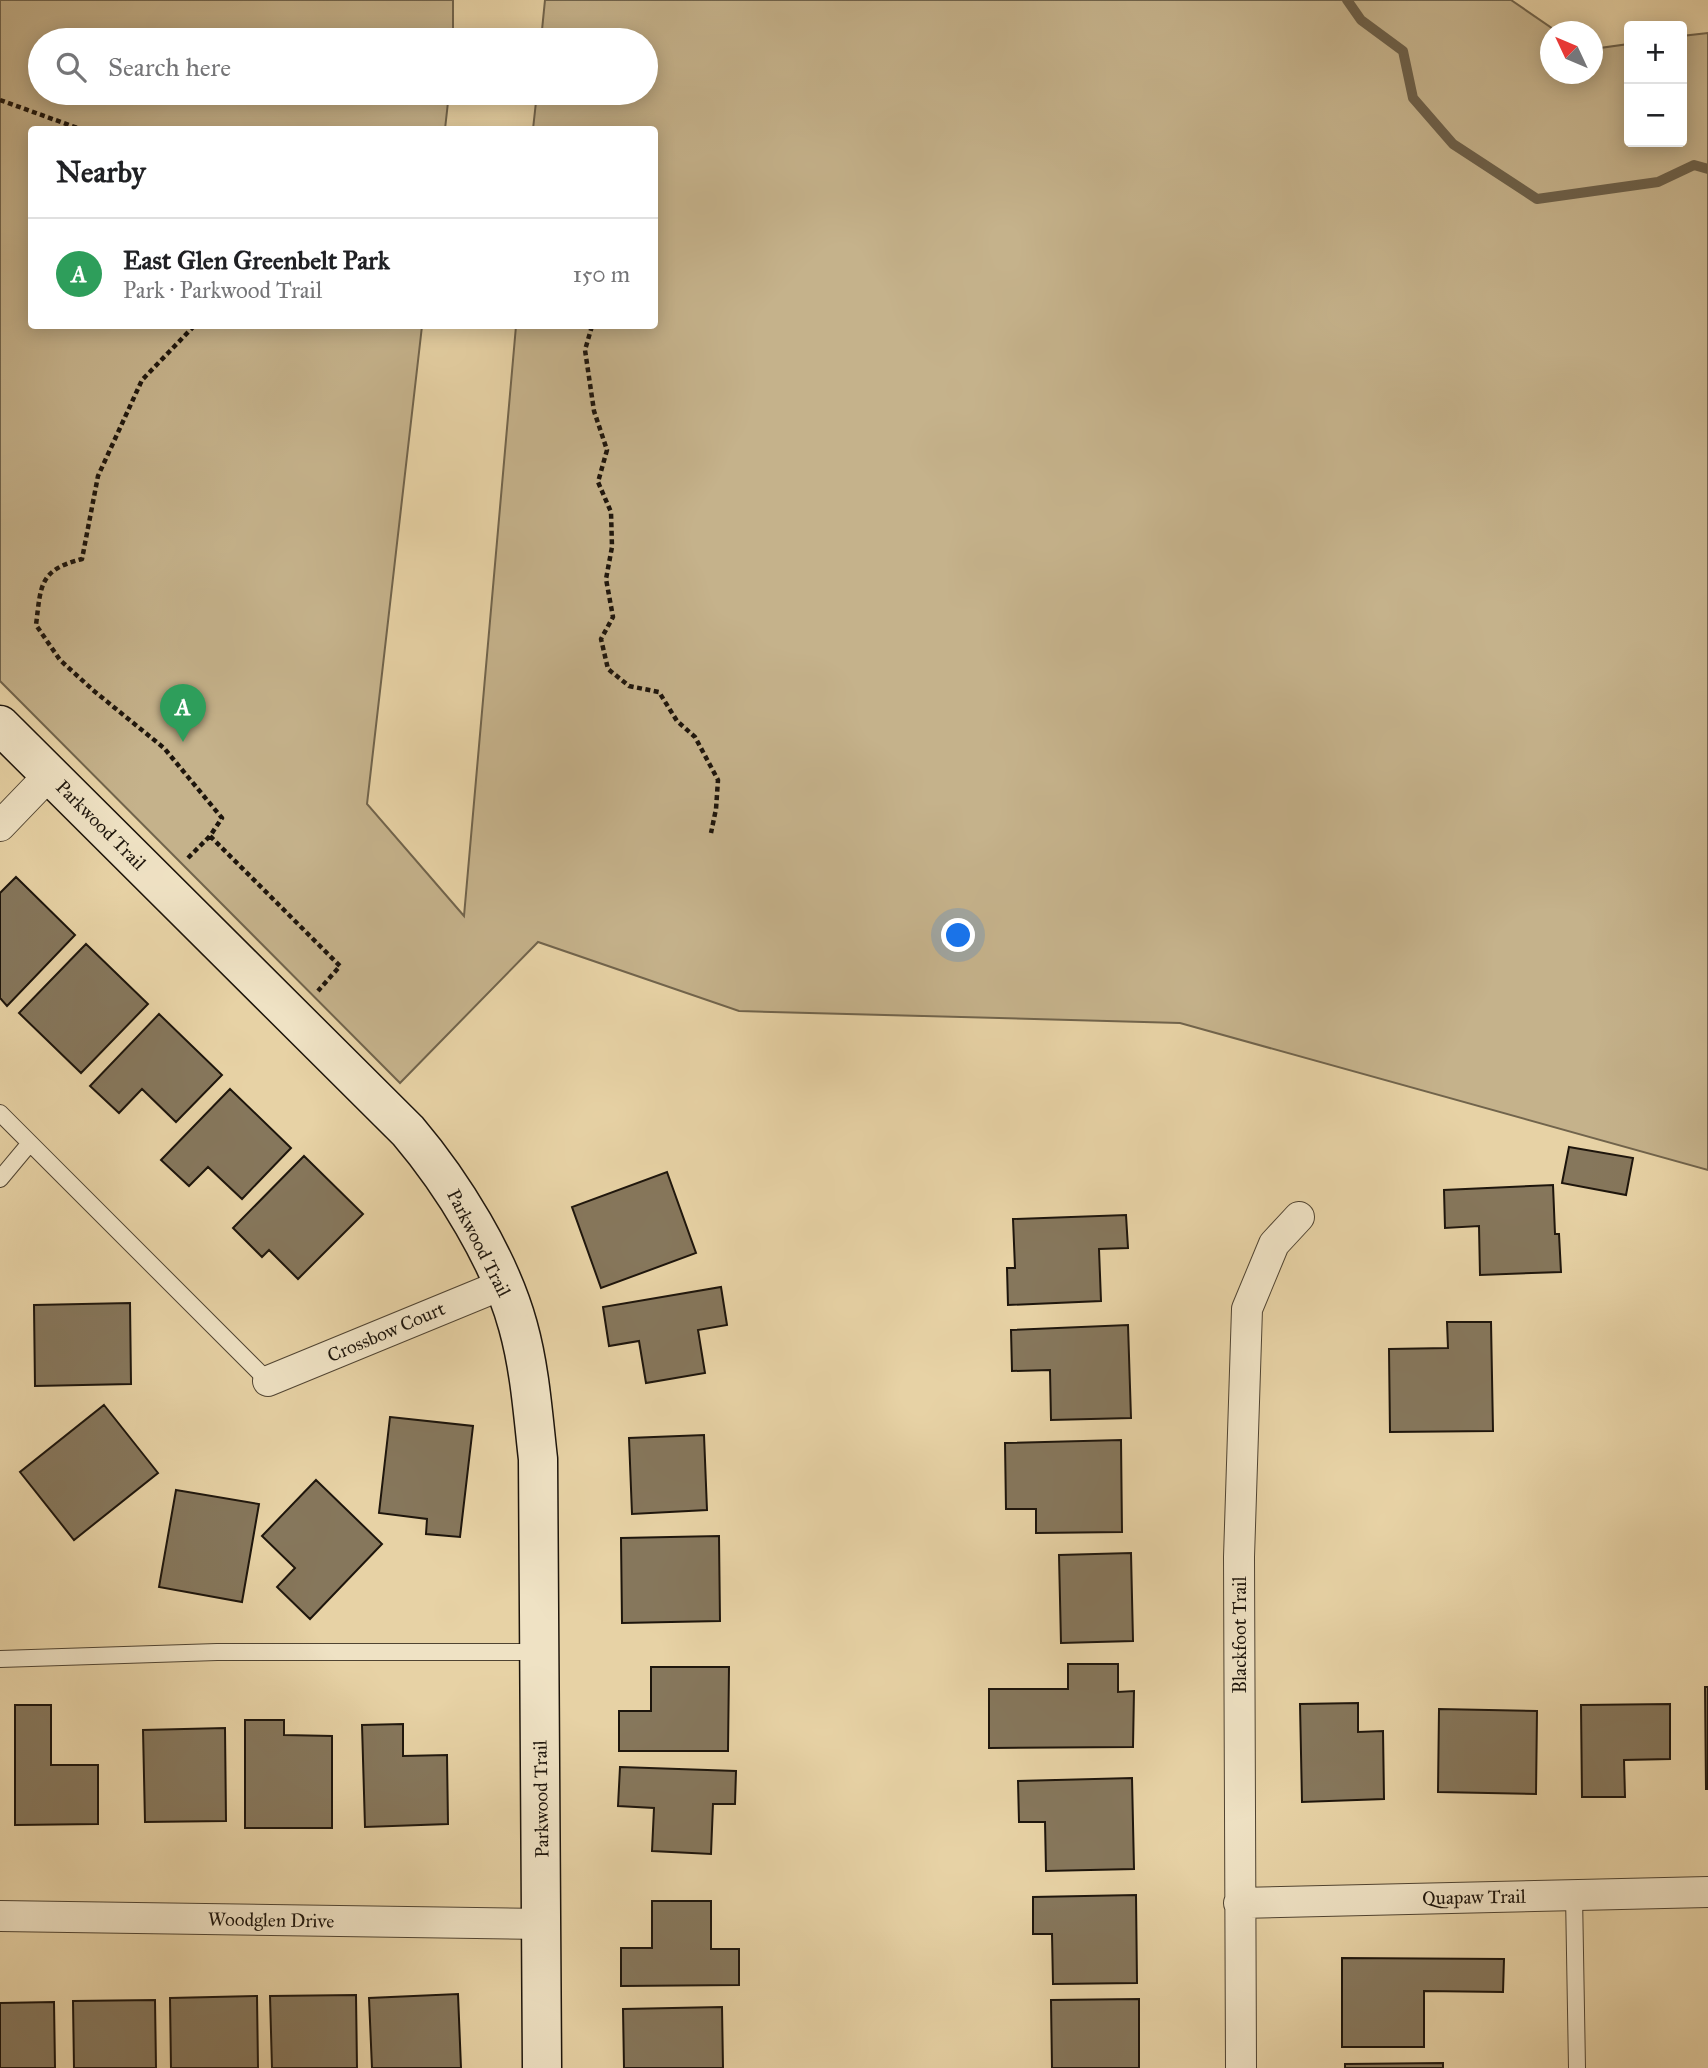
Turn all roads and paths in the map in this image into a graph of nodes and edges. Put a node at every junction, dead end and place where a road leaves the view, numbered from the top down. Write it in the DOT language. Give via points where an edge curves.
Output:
graph roads {
  1 [pos="0,100"];
  2 [pos="72,126"];
  3 [pos="191,329"];
  4 [pos="591,329"];
  5 [pos="0,725"];
  6 [pos="50,774"];
  7 [pos="0,826"];
  8 [pos="711,833"];
  9 [pos="295,1018"];
  10 [pos="0,1113"];
  11 [pos="30,1143"];
  12 [pos="0,1179"];
  13 [pos="1299,1217"];
  14 [pos="503,1284"];
  15 [pos="268,1381"];
  16 [pos="540,1651"];
  17 [pos="0,1658"];
  18 [pos="1708,1892"];
  19 [pos="1574,1895"];
  20 [pos="1239,1903"];
  21 [pos="0,1916"];
  22 [pos="542,1924"];
  23 [pos="542,2068"];
  24 [pos="1241,2068"];
  25 [pos="1577,2068"];
  1 -- 2 [label="path"];
  3 -- 9 [label="path" via="142,380 98,476 82,559 61,564 41,584 36,625 60,660 164,748 222,818 210,836 340,966"];
  4 -- 8 [label="path" via="586,350 594,411 607,450 598,482 611,512 612,547 606,579 613,617 601,639 608,669 629,686 659,692 677,721 695,737 718,780"];
  5 -- 6 [label="street, Parkwood Trail"];
  6 -- 7 [label="street"];
  6 -- 9 [label="street, Parkwood Trail"];
  9 -- 14 [label="street, Parkwood Trail" via="439,1168"];
  10 -- 11 [label="lane"];
  11 -- 12 [label="lane"];
  11 -- 15 [label="lane"];
  13 -- 20 [label="street, Blackfoot Trail" via="1274,1244 1247,1309 1239,1557"];
  14 -- 15 [label="street, Crossbow Court"];
  14 -- 16 [label="street, Parkwood Trail" via="519,1326 538,1459"];
  16 -- 17 [label="lane"];
  16 -- 22 [label="street, Parkwood Trail"];
  18 -- 19 [label="street, Quapaw Trail"];
  19 -- 20 [label="street, Quapaw Trail"];
  19 -- 25 [label="lane"];
  20 -- 24 [label="street, Blackfoot Trail"];
  21 -- 22 [label="street, Woodglen Drive"];
  22 -- 23 [label="street, Parkwood Trail"];
}
